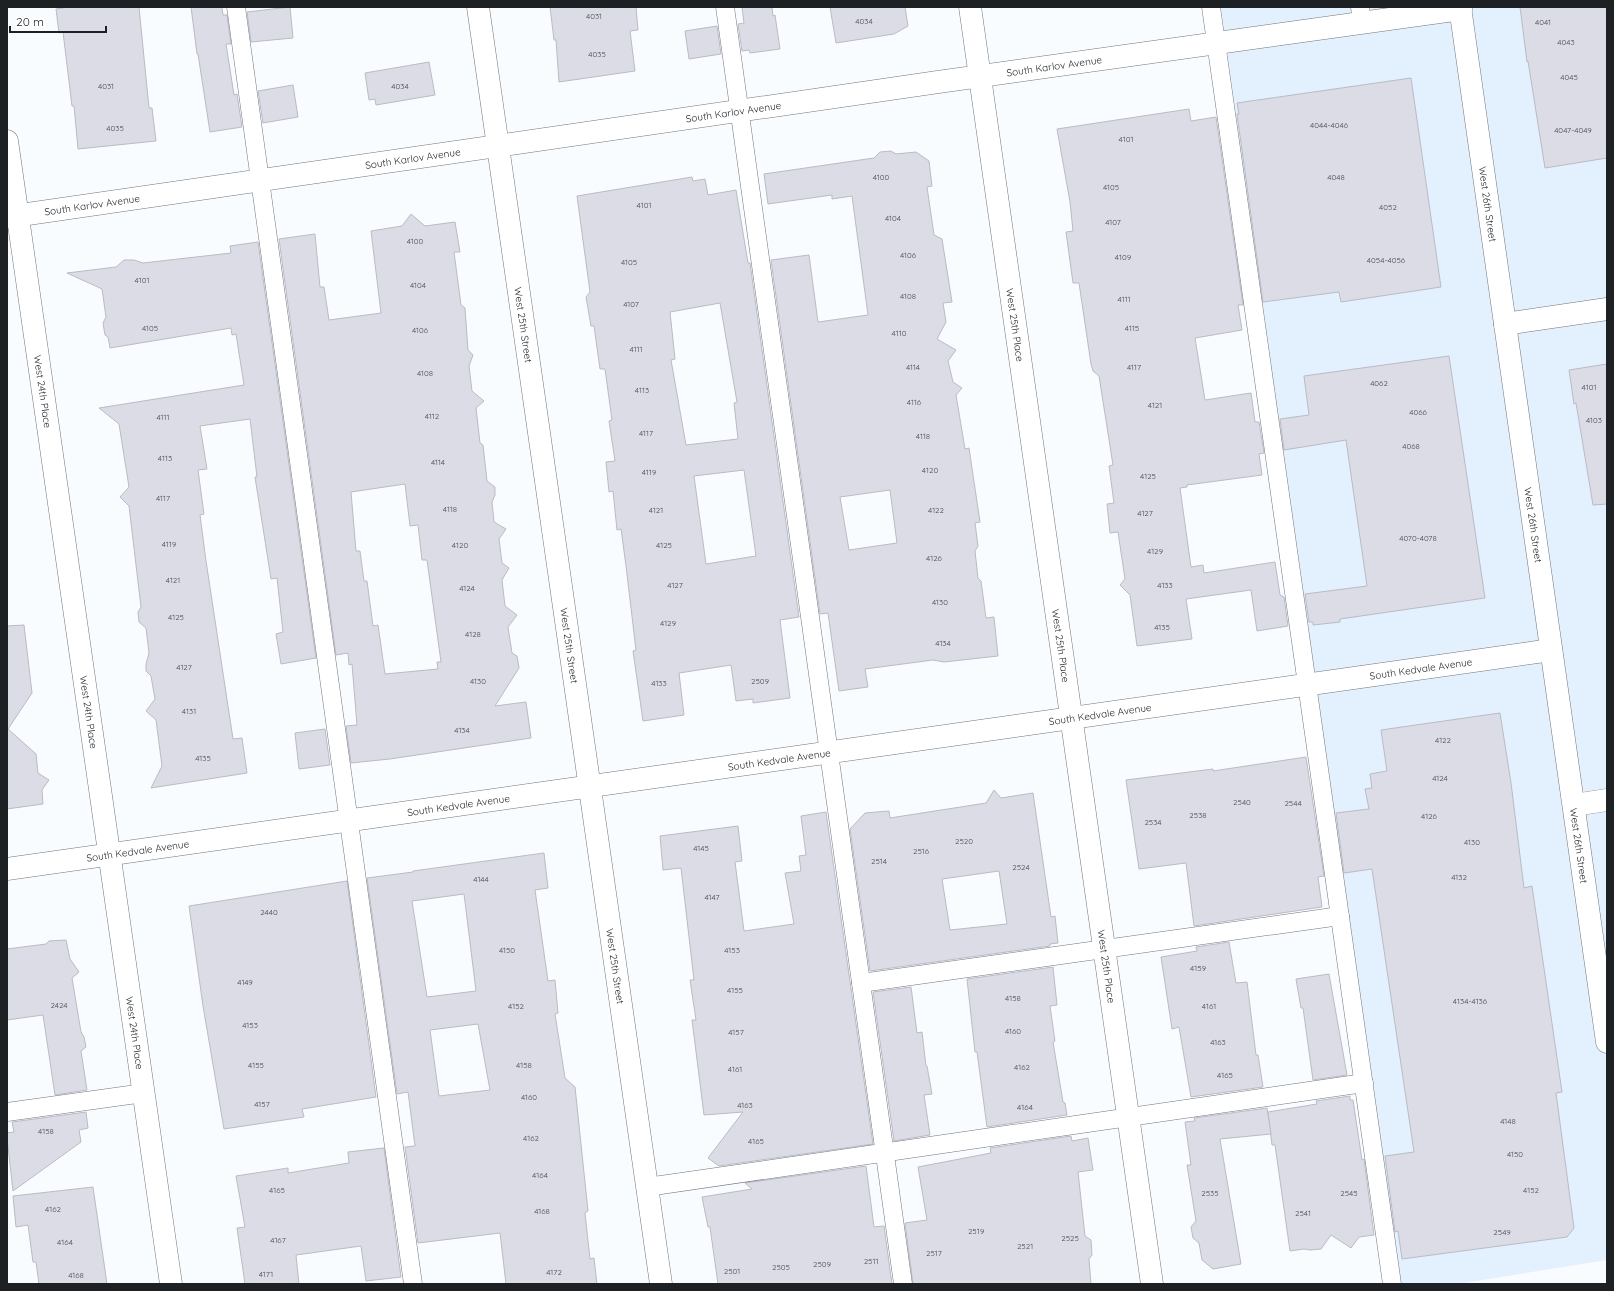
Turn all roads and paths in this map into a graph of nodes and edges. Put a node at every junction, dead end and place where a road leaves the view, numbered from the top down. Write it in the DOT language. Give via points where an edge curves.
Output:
graph roads {
  1 [pos="236,7"];
  2 [pos="478,7"];
  3 [pos="725,7"];
  4 [pos="970,7"];
  5 [pos="1211,7"];
  6 [pos="1461,8"];
  7 [pos="1361,15"];
  8 [pos="1216,43"];
  9 [pos="979,76"];
  10 [pos="740,111"];
  11 [pos="7,141"];
  12 [pos="498,146"];
  13 [pos="260,181"];
  14 [pos="12,216"];
  15 [pos="1607,309"];
  16 [pos="1505,324"];
  17 [pos="1551,650"];
  18 [pos="1307,684"];
  19 [pos="1071,718"];
  20 [pos="828,752"];
  21 [pos="590,786"];
  22 [pos="1607,800"];
  23 [pos="1574,805"];
  24 [pos="349,820"];
  25 [pos="110,854"];
  26 [pos="7,869"];
  27 [pos="1340,916"];
  28 [pos="1104,949"];
  29 [pos="861,983"];
  30 [pos="1607,1042"];
  31 [pos="1364,1083"];
  32 [pos="144,1093"];
  33 [pos="7,1112"];
  34 [pos="1128,1117"];
  35 [pos="884,1153"];
  36 [pos="647,1187"];
  37 [pos="171,1284"];
  38 [pos="413,1284"];
  39 [pos="661,1284"];
  40 [pos="902,1284"];
  41 [pos="1152,1284"];
  42 [pos="1392,1284"];
  1 -- 13 [label="lane"];
  2 -- 12 [label="street, West 25th Street"];
  3 -- 10 [label="lane"];
  4 -- 9 [label="street, West 25th Place"];
  5 -- 8 [label="lane"];
  6 -- 7 [label="street, South Karlov Avenue"];
  6 -- 16 [label="street, West 26th Street"];
  7 -- 8 [label="street, South Karlov Avenue"];
  8 -- 9 [label="street, South Karlov Avenue"];
  8 -- 18 [label="lane"];
  9 -- 10 [label="street, South Karlov Avenue"];
  9 -- 19 [label="street, West 25th Place"];
  10 -- 12 [label="street, South Karlov Avenue"];
  10 -- 20 [label="lane"];
  11 -- 14 [label="street, West 24th Place"];
  12 -- 13 [label="street, South Karlov Avenue"];
  12 -- 21 [label="street, West 25th Street"];
  13 -- 14 [label="street, South Karlov Avenue"];
  13 -- 24 [label="lane"];
  14 -- 25 [label="street, West 24th Place"];
  15 -- 16 [label="street"];
  16 -- 17 [label="street, West 26th Street"];
  17 -- 18 [label="street, South Kedvale Avenue"];
  17 -- 23 [label="street, West 26th Street"];
  18 -- 19 [label="street, South Kedvale Avenue"];
  18 -- 27 [label="lane"];
  19 -- 20 [label="street, South Kedvale Avenue"];
  19 -- 28 [label="street, West 25th Place"];
  20 -- 21 [label="street, South Kedvale Avenue"];
  20 -- 29 [label="lane"];
  21 -- 24 [label="street, South Kedvale Avenue"];
  21 -- 36 [label="street, West 25th Street"];
  22 -- 23 [label="street"];
  23 -- 30 [label="street, West 26th Street"];
  24 -- 25 [label="street, South Kedvale Avenue"];
  24 -- 38 [label="lane"];
  25 -- 26 [label="street, South Kedvale Avenue"];
  25 -- 32 [label="street, West 24th Place"];
  27 -- 28 [label="lane"];
  27 -- 31 [label="lane"];
  28 -- 29 [label="lane"];
  28 -- 34 [label="street, West 25th Place"];
  29 -- 35 [label="lane"];
  31 -- 34 [label="lane"];
  31 -- 42 [label="lane"];
  32 -- 33 [label="lane"];
  32 -- 37 [label="street, West 24th Place"];
  34 -- 35 [label="lane"];
  34 -- 41 [label="street, West 25th Place"];
  35 -- 36 [label="lane"];
  35 -- 40 [label="lane"];
  36 -- 39 [label="street, West 25th Street"];
}
